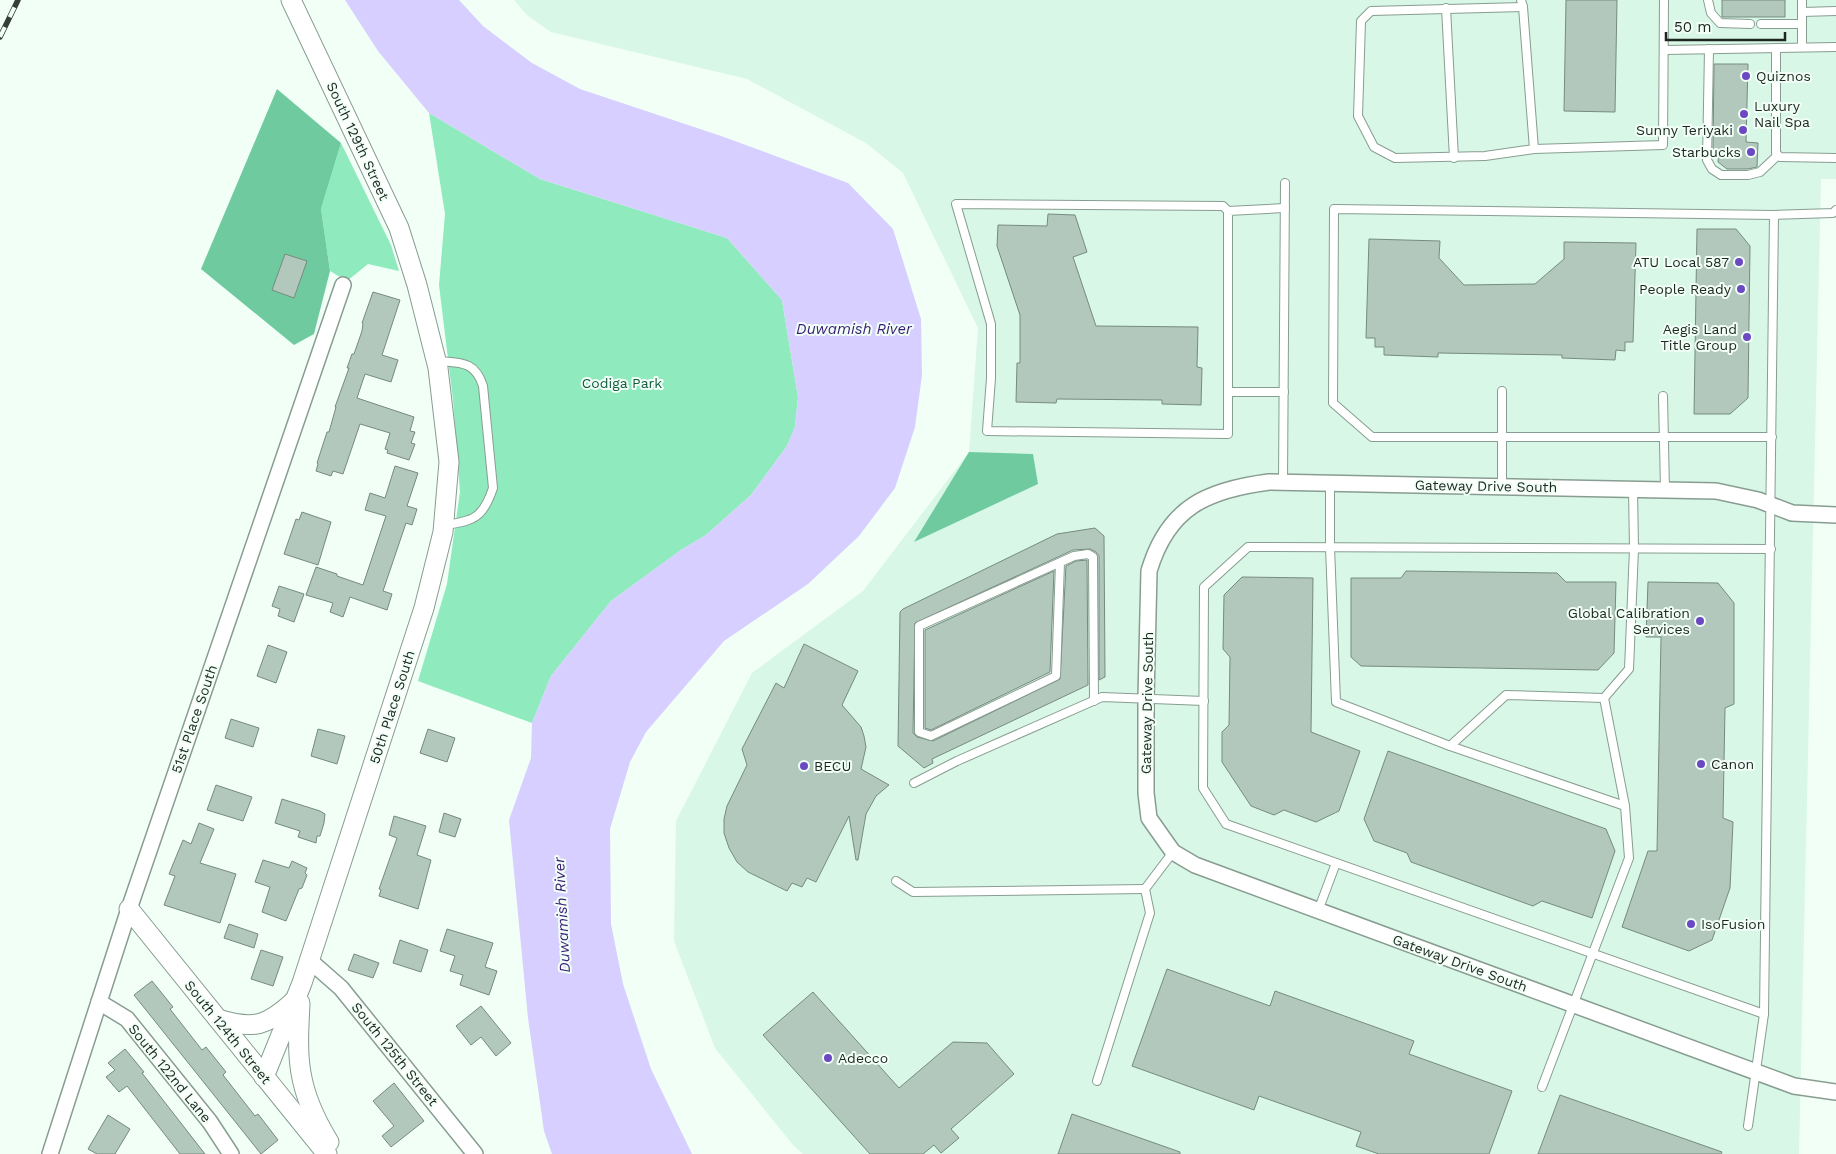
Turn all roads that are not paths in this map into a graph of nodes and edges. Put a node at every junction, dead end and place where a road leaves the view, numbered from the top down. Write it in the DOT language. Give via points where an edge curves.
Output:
graph roads {
  1 [pos="291,0"];
  2 [pos="1664,0"];
  3 [pos="1708,0"];
  4 [pos="1802,0"];
  5 [pos="1522,4"];
  6 [pos="1446,8"];
  7 [pos="1836,11"];
  8 [pos="1802,12"];
  9 [pos="1750,24"];
  10 [pos="1761,24"];
  11 [pos="1802,24"];
  12 [pos="1802,47"];
  13 [pos="1836,47"];
  14 [pos="1776,48"];
  15 [pos="1664,50"];
  16 [pos="1709,50"];
  17 [pos="1534,149"];
  18 [pos="1777,156"];
  19 [pos="1454,158"];
  20 [pos="1836,158"];
  21 [pos="1285,182"];
  22 [pos="1285,208"];
  23 [pos="1836,210"];
  24 [pos="1228,211"];
  25 [pos="1774,215"];
  26 [pos="344,285"];
  27 [pos="417,285"];
  28 [pos="436,361"];
  29 [pos="1502,391"];
  30 [pos="1229,392"];
  31 [pos="1284,392"];
  32 [pos="1663,396"];
  33 [pos="1502,436"];
  34 [pos="1664,437"];
  35 [pos="1772,437"];
  36 [pos="1283,482"];
  37 [pos="1330,483"];
  38 [pos="1502,486"];
  39 [pos="1634,490"];
  40 [pos="1665,490"];
  41 [pos="1772,505"];
  42 [pos="1836,515"];
  43 [pos="444,525"];
  44 [pos="1330,547"];
  45 [pos="1634,549"];
  46 [pos="1771,550"];
  47 [pos="1060,563"];
  48 [pos="1146,698"];
  49 [pos="1604,698"];
  50 [pos="1094,701"];
  51 [pos="1204,701"];
  52 [pos="1450,746"];
  53 [pos="914,783"];
  54 [pos="1625,806"];
  55 [pos="1173,852"];
  56 [pos="1336,862"];
  57 [pos="896,881"];
  58 [pos="1146,889"];
  59 [pos="129,910"];
  60 [pos="1318,911"];
  61 [pos="1593,954"];
  62 [pos="309,960"];
  63 [pos="298,991"];
  64 [pos="99,1002"];
  65 [pos="1572,1004"];
  66 [pos="1764,1014"];
  67 [pos="218,1019"];
  68 [pos="299,1052"];
  69 [pos="1756,1071"];
  70 [pos="264,1077"];
  71 [pos="1097,1081"];
  72 [pos="1542,1088"];
  73 [pos="1836,1092"];
  74 [pos="1748,1126"];
  75 [pos="50,1154"];
  76 [pos="231,1154"];
  77 [pos="328,1154"];
  78 [pos="336,1154"];
  79 [pos="475,1154"];
  1 -- 27 [label="street, South 129th Street" via="399,228"];
  2 -- 15 [label="lane"];
  3 -- 9 [label="lane" via="1711,13 1720,23"];
  4 -- 8 [label="lane"];
  5 -- 6 [label="lane"];
  5 -- 17 [label="lane"];
  6 -- 19 [label="lane"];
  6 -- 19 [label="lane" via="1370,11 1361,21 1358,116 1374,147 1395,158"];
  7 -- 8 [label="lane"];
  8 -- 11 [label="lane"];
  10 -- 11 [label="lane"];
  11 -- 12 [label="lane"];
  12 -- 13 [label="lane"];
  12 -- 14 [label="lane"];
  14 -- 16 [label="lane"];
  14 -- 18 [label="lane"];
  15 -- 16 [label="lane"];
  15 -- 17 [label="lane" via="1663,145"];
  16 -- 18 [label="lane" via="1707,160 1712,169 1721,175 1748,175 1760,172"];
  17 -- 19 [label="lane"];
  18 -- 20 [label="lane"];
  21 -- 22 [label="lane"];
  22 -- 24 [label="lane"];
  22 -- 31 [label="lane"];
  23 -- 25 [label="lane" via="1833,213"];
  24 -- 30 [label="lane"];
  24 -- 30 [label="lane" via="1222,206 956,204 991,324 987,430 1228,434"];
  25 -- 33 [label="lane" via="1334,209 1333,403 1372,436"];
  25 -- 35 [label="lane"];
  26 -- 59 [label="street, 51st Place South"];
  27 -- 28 [label="street, 50th Place South"];
  28 -- 43 [label="street, 50th Place South" via="449,462"];
  28 -- 43 [label="lane" via="471,366 480,375 493,488 485,509 479,515 465,522"];
  29 -- 33 [label="lane"];
  30 -- 31 [label="lane"];
  31 -- 36 [label="lane"];
  32 -- 34 [label="lane"];
  33 -- 34 [label="lane"];
  33 -- 38 [label="lane"];
  34 -- 35 [label="lane"];
  34 -- 40 [label="lane"];
  35 -- 41 [label="lane"];
  36 -- 37 [label="street, Gateway Drive South"];
  36 -- 48 [label="street, Gateway Drive South" via="1239,486 1203,499 1185,509 1163,538 1149,571"];
  37 -- 38 [label="street, Gateway Drive South"];
  37 -- 44 [label="lane"];
  38 -- 39 [label="street, Gateway Drive South"];
  39 -- 40 [label="street, Gateway Drive South"];
  39 -- 45 [label="lane"];
  40 -- 41 [label="street, Gateway Drive South" via="1716,491"];
  41 -- 42 [label="street, Gateway Drive South" via="1792,513"];
  41 -- 46 [label="lane"];
  43 -- 62 [label="street, 50th Place South" via="424,608"];
  44 -- 45 [label="lane"];
  44 -- 51 [label="lane" via="1248,547 1204,587"];
  44 -- 52 [label="lane" via="1336,702"];
  45 -- 46 [label="lane"];
  45 -- 49 [label="lane" via="1629,669"];
  46 -- 66 [label="lane"];
  47 -- 47 [label="lane" via="919,626 919,732 931,736 1056,676"];
  47 -- 50 [label="lane" via="1074,556 1088,554 1093,557"];
  48 -- 50 [label="lane" via="1102,697"];
  48 -- 51 [label="lane"];
  48 -- 55 [label="street, Gateway Drive South" via="1149,818"];
  49 -- 52 [label="lane" via="1506,695"];
  49 -- 54 [label="lane"];
  50 -- 53 [label="lane"];
  51 -- 56 [label="lane" via="1203,788 1226,824"];
  52 -- 54 [label="lane"];
  54 -- 61 [label="lane" via="1629,858"];
  55 -- 58 [label="lane"];
  55 -- 60 [label="street, Gateway Drive South" via="1195,865"];
  56 -- 60 [label="lane"];
  56 -- 61 [label="lane"];
  57 -- 58 [label="lane" via="913,892"];
  58 -- 71 [label="lane" via="1150,912"];
  59 -- 64 [label="street, 51st Place South"];
  59 -- 67 [label="street, South 124th Street"];
  60 -- 65 [label="street, Gateway Drive South"];
  61 -- 65 [label="lane"];
  61 -- 66 [label="lane"];
  62 -- 63 [label="street, 50th Place South"];
  62 -- 79 [label="street, South 125th Street" via="341,988"];
  63 -- 67 [label="street" via="280,1014 270,1020 237,1025"];
  63 -- 68 [label="street"];
  63 -- 70 [label="street, 50th Place South"];
  64 -- 75 [label="street, 51st Place South"];
  64 -- 76 [label="street, South 122nd Lane" via="127,1019 210,1122"];
  65 -- 69 [label="street, Gateway Drive South"];
  65 -- 72 [label="lane"];
  66 -- 69 [label="lane"];
  67 -- 70 [label="street, South 124th Street"];
  68 -- 70 [label="street"];
  68 -- 78 [label="street" via="308,1100"];
  69 -- 73 [label="street, Gateway Drive South" via="1794,1086"];
  69 -- 74 [label="lane"];
  70 -- 77 [label="street, South 124th Street"];
}
